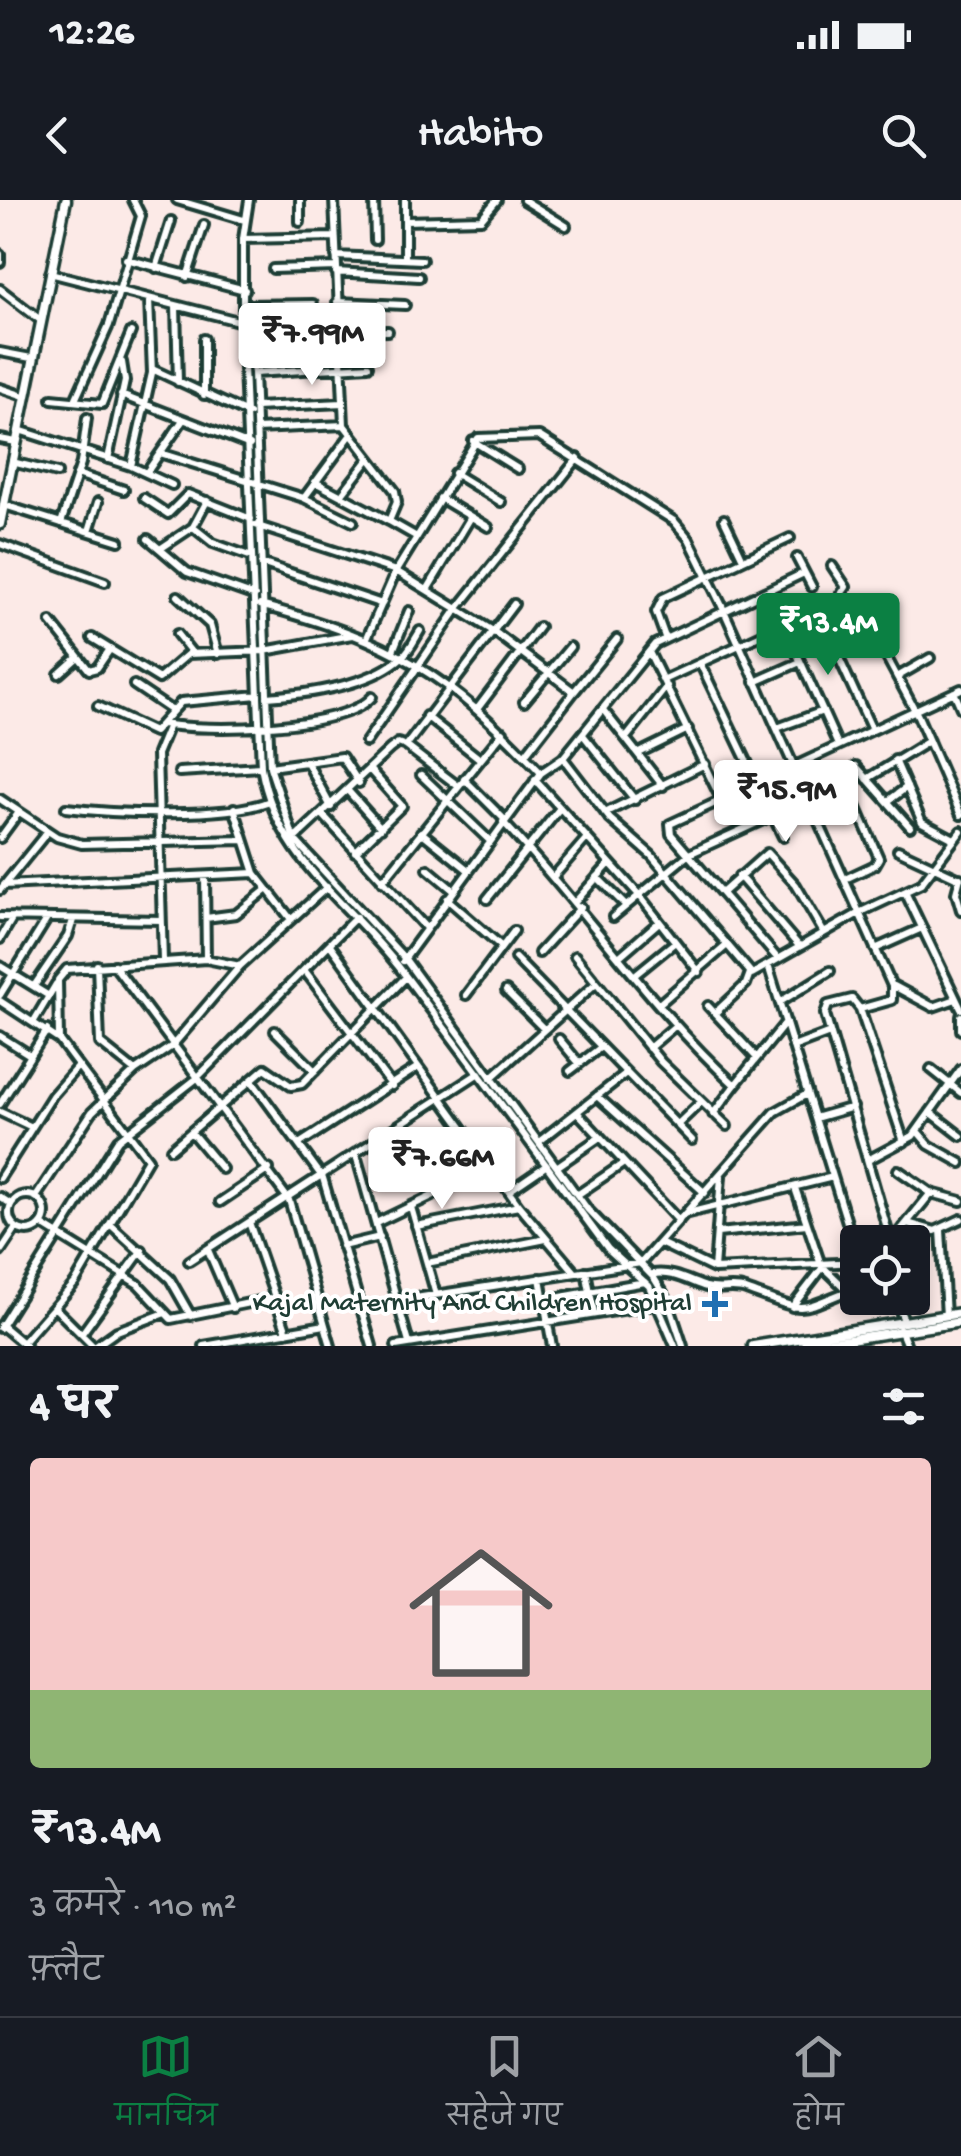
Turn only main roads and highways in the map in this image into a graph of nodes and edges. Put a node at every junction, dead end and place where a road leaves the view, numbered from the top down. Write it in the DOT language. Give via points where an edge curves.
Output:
graph roads {
  1 [pos="66,200"];
  2 [pos="7,466"];
  3 [pos="0,524"];
  4 [pos="961,1314"];
  5 [pos="961,1322"];
  6 [pos="902,1325"];
  7 [pos="850,1338"];
  8 [pos="754,1346"];
  9 [pos="804,1346"];
  1 -- 2 [label="main road"];
  2 -- 3 [label="main road"];
  4 -- 6 [label="main road"];
  5 -- 6 [label="main road"];
  6 -- 7 [label="main road"];
  7 -- 8 [label="main road"];
  7 -- 9 [label="main road"];
}
